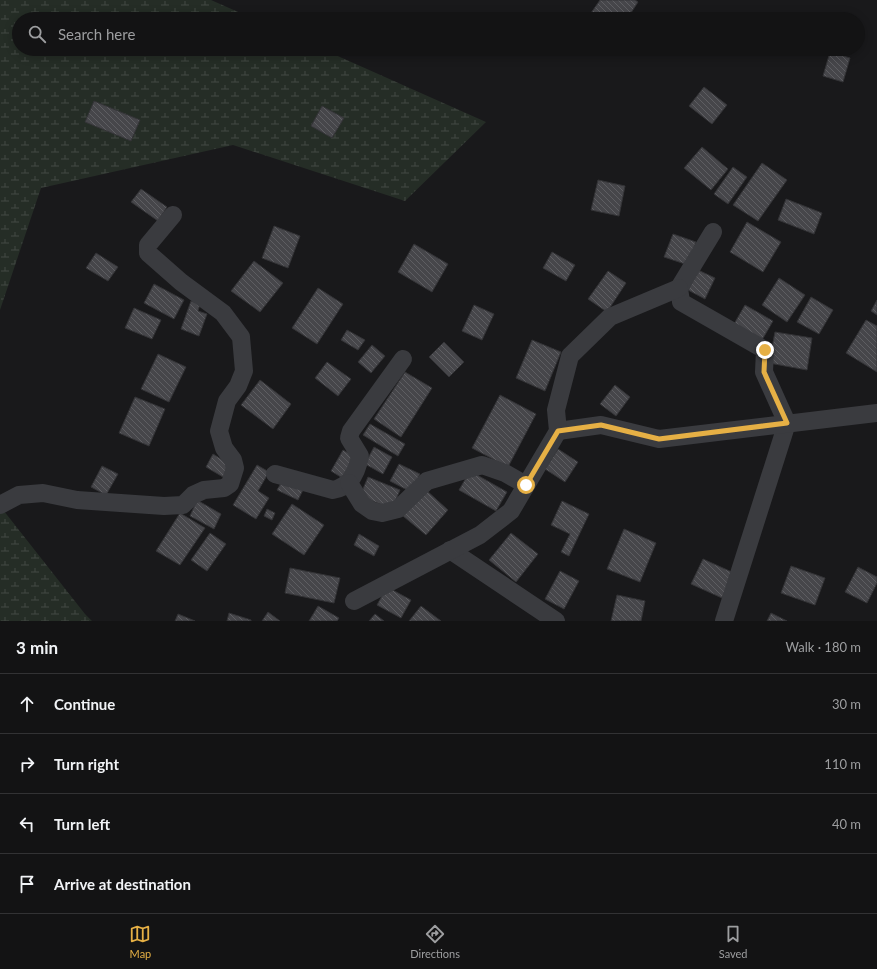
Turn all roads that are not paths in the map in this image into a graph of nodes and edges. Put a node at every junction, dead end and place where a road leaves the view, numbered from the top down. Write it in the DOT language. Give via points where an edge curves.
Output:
graph roads {
  1 [pos="173,215"];
  2 [pos="713,232"];
  3 [pos="679,288"];
  4 [pos="403,359"];
  5 [pos="877,413"];
  6 [pos="787,423"];
  7 [pos="558,431"];
  8 [pos="275,474"];
  9 [pos="349,483"];
  10 [pos="526,485"];
  11 [pos="0,505"];
  12 [pos="450,550"];
  13 [pos="354,601"];
  14 [pos="556,621"];
  15 [pos="724,621"];
  1 -- 11 [label="street" via="148,245 148,253 181,282 223,313 241,337 244,370 238,386 227,401 219,431 224,448 233,460 235,468 230,484 224,488 204,490 193,495 183,505 77,500 43,493 19,495"];
  2 -- 3 [label="street"];
  3 -- 6 [label="street" via="682,302 765,350 764,372"];
  3 -- 7 [label="street" via="610,318 570,356 556,410"];
  4 -- 9 [label="street" via="351,431 349,438 360,456 359,464"];
  5 -- 6 [label="street"];
  6 -- 7 [label="street" via="659,439 601,425"];
  6 -- 15 [label="street"];
  7 -- 10 [label="street"];
  8 -- 9 [label="street" via="333,490"];
  9 -- 10 [label="street" via="362,504 372,511 382,512 398,509 427,481 482,465"];
  10 -- 12 [label="street" via="511,511 480,535"];
  12 -- 13 [label="street"];
  12 -- 14 [label="street"];
}
